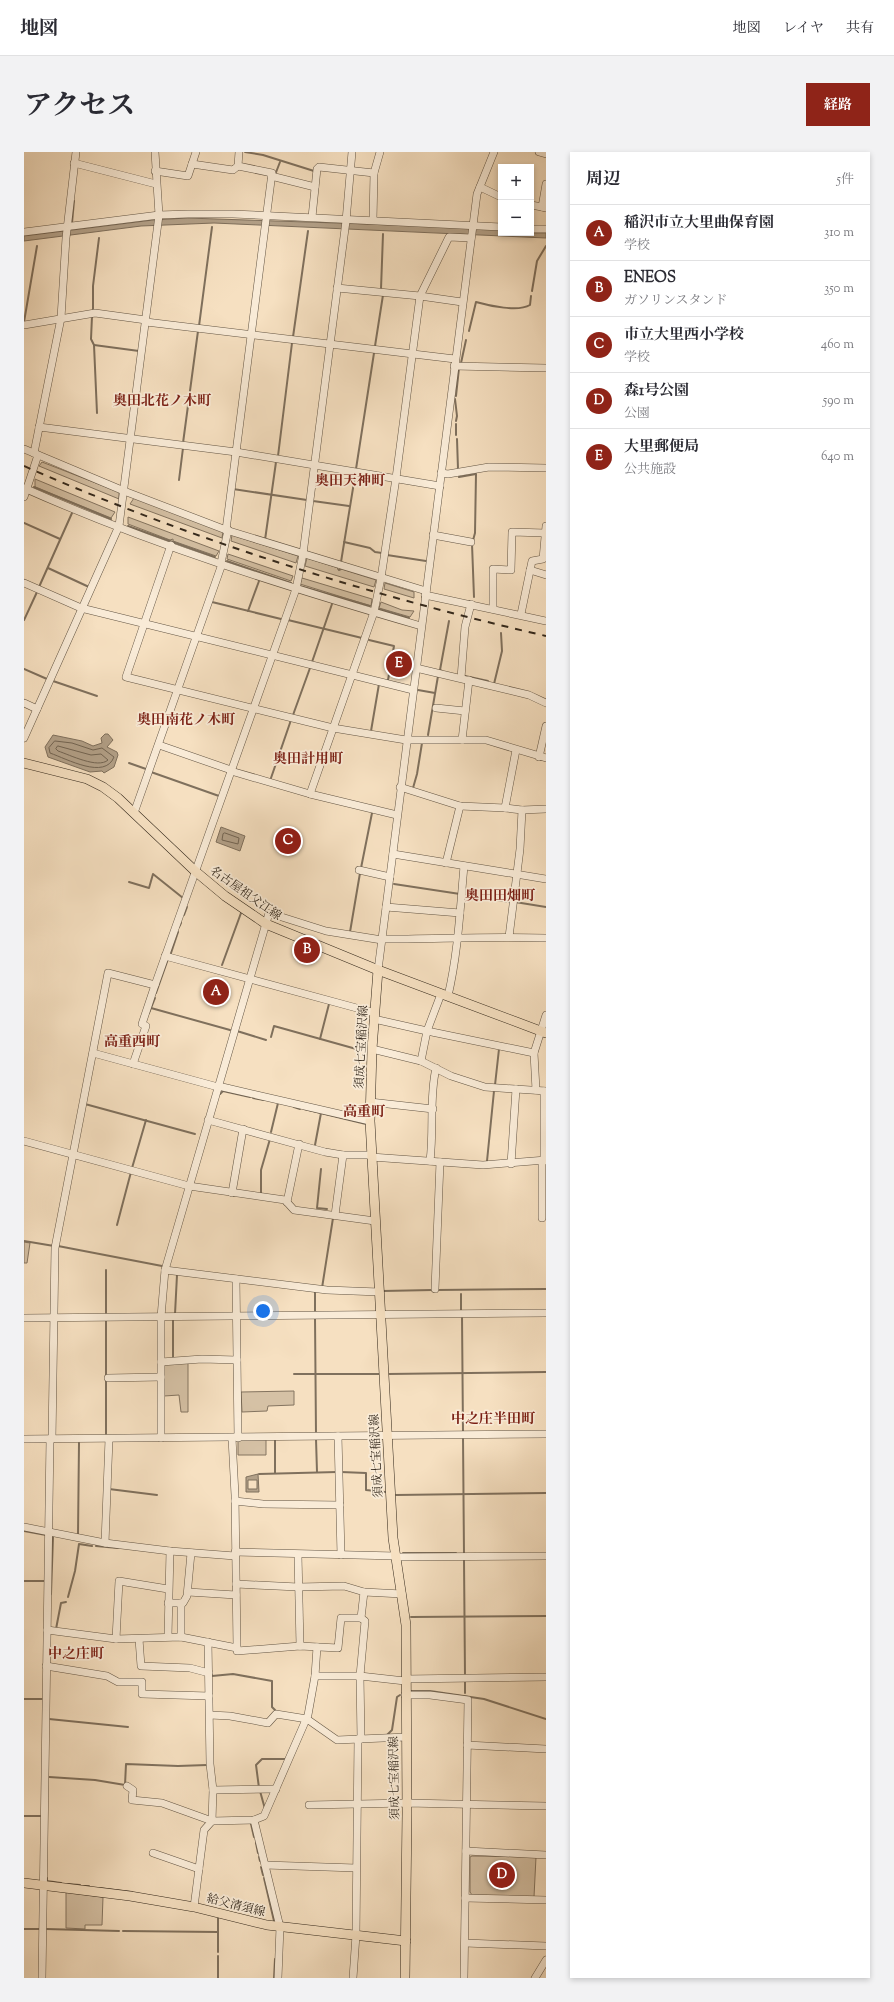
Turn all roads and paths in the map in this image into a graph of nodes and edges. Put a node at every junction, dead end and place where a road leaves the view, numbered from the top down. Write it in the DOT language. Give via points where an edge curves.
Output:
graph roads {
  1 [pos="76,152"];
  2 [pos="155,152"];
  3 [pos="196,152"];
  4 [pos="239,152"];
  5 [pos="352,152"];
  6 [pos="380,152"];
  7 [pos="494,152"];
  8 [pos="539,152"];
  9 [pos="546,154"];
  10 [pos="74,163"];
  11 [pos="192,164"];
  12 [pos="238,166"];
  13 [pos="350,170"];
  14 [pos="155,171"];
  15 [pos="374,173"];
  16 [pos="271,176"];
  17 [pos="156,184"];
  18 [pos="546,184"];
  19 [pos="315,187"];
  20 [pos="480,187"];
  21 [pos="498,196"];
  22 [pos="534,206"];
  23 [pos="544,208"];
  24 [pos="159,216"];
  25 [pos="266,217"];
  26 [pos="312,217"];
  27 [pos="346,220"];
  28 [pos="373,220"];
  29 [pos="473,226"];
  30 [pos="67,227"];
  31 [pos="498,227"];
  32 [pos="534,229"];
  33 [pos="546,229"];
  34 [pos="24,232"];
  35 [pos="471,237"];
  36 [pos="337,288"];
  37 [pos="420,296"];
  38 [pos="462,302"];
  39 [pos="62,318"];
  40 [pos="146,321"];
  41 [pos="24,325"];
  42 [pos="251,334"];
  43 [pos="330,344"];
  44 [pos="412,354"];
  45 [pos="454,362"];
  46 [pos="546,368"];
  47 [pos="39,427"];
  48 [pos="131,440"];
  49 [pos="24,449"];
  50 [pos="236,452"];
  51 [pos="36,454"];
  52 [pos="314,466"];
  53 [pos="546,468"];
  54 [pos="441,473"];
  55 [pos="396,478"];
  56 [pos="440,486"];
  57 [pos="26,488"];
  58 [pos="124,491"];
  59 [pos="24,497"];
  60 [pos="119,526"];
  61 [pos="546,526"];
  62 [pos="227,530"];
  63 [pos="546,533"];
  64 [pos="433,536"];
  65 [pos="471,542"];
  66 [pos="171,545"];
  67 [pos="303,554"];
  68 [pos="222,564"];
  69 [pos="530,570"];
  70 [pos="546,575"];
  71 [pos="381,578"];
  72 [pos="24,583"];
  73 [pos="296,589"];
  74 [pos="426,593"];
  75 [pos="471,604"];
  76 [pos="81,608"];
  77 [pos="493,609"];
  78 [pos="374,612"];
  79 [pos="520,614"];
  80 [pos="546,621"];
  81 [pos="144,624"];
  82 [pos="421,626"];
  83 [pos="197,637"];
  84 [pos="272,656"];
  85 [pos="416,668"];
  86 [pos="352,676"];
  87 [pos="461,678"];
  88 [pos="469,680"];
  89 [pos="178,690"];
  90 [pos="413,690"];
  91 [pos="24,703"];
  92 [pos="546,703"];
  93 [pos="436,708"];
  94 [pos="37,709"];
  95 [pos="253,709"];
  96 [pos="466,711"];
  97 [pos="546,726"];
  98 [pos="333,728"];
  99 [pos="24,738"];
  100 [pos="406,740"];
  101 [pos="462,740"];
  102 [pos="159,745"];
  103 [pos="516,750"];
  104 [pos="543,757"];
  105 [pos="24,763"];
  106 [pos="231,770"];
  107 [pos="400,787"];
  108 [pos="310,794"];
  109 [pos="460,806"];
  110 [pos="505,808"];
  111 [pos="546,809"];
  112 [pos="522,810"];
  113 [pos="134,813"];
  114 [pos="397,815"];
  115 [pos="393,854"];
  116 [pos="446,863"];
  117 [pos="464,866"];
  118 [pos="359,870"];
  119 [pos="195,871"];
  120 [pos="517,874"];
  121 [pos="390,877"];
  122 [pos="546,878"];
  123 [pos="386,907"];
  124 [pos="460,912"];
  125 [pos="266,924"];
  126 [pos="458,937"];
  127 [pos="509,937"];
  128 [pos="546,938"];
  129 [pos="382,940"];
  130 [pos="165,956"];
  131 [pos="378,970"];
  132 [pos="250,979"];
  133 [pos="155,985"];
  134 [pos="445,995"];
  135 [pos="546,1015"];
  136 [pos="374,1016"];
  137 [pos="427,1031"];
  138 [pos="543,1032"];
  139 [pos="372,1049"];
  140 [pos="93,1053"];
  141 [pos="534,1053"];
  142 [pos="421,1061"];
  143 [pos="133,1064"];
  144 [pos="436,1068"];
  145 [pos="218,1087"];
  146 [pos="516,1089"];
  147 [pos="542,1091"];
  148 [pos="370,1102"];
  149 [pos="433,1109"];
  150 [pos="208,1120"];
  151 [pos="370,1121"];
  152 [pos="243,1128"];
  153 [pos="24,1141"];
  154 [pos="299,1144"];
  155 [pos="73,1154"];
  156 [pos="343,1155"];
  157 [pos="371,1156"];
  158 [pos="430,1161"];
  159 [pos="544,1161"];
  160 [pos="440,1162"];
  161 [pos="511,1164"];
  162 [pos="189,1186"];
  163 [pos="232,1193"];
  164 [pos="287,1202"];
  165 [pos="335,1215"];
  166 [pos="542,1218"];
  167 [pos="375,1221"];
  168 [pos="165,1270"];
  169 [pos="236,1279"];
  170 [pos="435,1289"];
  171 [pos="379,1292"];
  172 [pos="546,1313"];
  173 [pos="380,1314"];
  174 [pos="236,1316"];
  175 [pos="54,1317"];
  176 [pos="162,1317"];
  177 [pos="24,1318"];
  178 [pos="237,1360"];
  179 [pos="162,1362"];
  180 [pos="162,1377"];
  181 [pos="108,1378"];
  182 [pos="546,1434"];
  183 [pos="386,1435"];
  184 [pos="338,1436"];
  185 [pos="162,1438"];
  186 [pos="235,1438"];
  187 [pos="24,1439"];
  188 [pos="51,1439"];
  189 [pos="109,1439"];
  190 [pos="235,1501"];
  191 [pos="340,1505"];
  192 [pos="24,1527"];
  193 [pos="49,1532"];
  194 [pos="104,1543"];
  195 [pos="170,1552"];
  196 [pos="191,1553"];
  197 [pos="235,1554"];
  198 [pos="298,1555"];
  199 [pos="341,1556"];
  200 [pos="546,1556"];
  201 [pos="396,1557"];
  202 [pos="236,1584"];
  203 [pos="298,1587"];
  204 [pos="168,1589"];
  205 [pos="188,1592"];
  206 [pos="364,1592"];
  207 [pos="402,1594"];
  208 [pos="236,1595"];
  209 [pos="168,1603"];
  210 [pos="181,1603"];
  211 [pos="362,1618"];
  212 [pos="47,1630"];
  213 [pos="168,1636"];
  214 [pos="181,1637"];
  215 [pos="139,1638"];
  216 [pos="116,1639"];
  217 [pos="208,1642"];
  218 [pos="300,1646"];
  219 [pos="317,1647"];
  220 [pos="237,1648"];
  221 [pos="46,1666"];
  222 [pos="209,1673"];
  223 [pos="315,1676"];
  224 [pos="360,1676"];
  225 [pos="546,1677"];
  226 [pos="405,1680"];
  227 [pos="405,1695"];
  228 [pos="209,1696"];
  229 [pos="210,1716"];
  230 [pos="307,1719"];
  231 [pos="406,1737"];
  232 [pos="359,1739"];
  233 [pos="467,1745"];
  234 [pos="546,1749"];
  235 [pos="128,1786"];
  236 [pos="276,1789"];
  237 [pos="213,1790"];
  238 [pos="357,1803"];
  239 [pos="407,1803"];
  240 [pos="467,1803"];
  241 [pos="309,1805"];
  242 [pos="546,1806"];
  243 [pos="254,1820"];
  244 [pos="212,1821"];
  245 [pos="466,1851"];
  246 [pos="153,1854"];
  247 [pos="546,1855"];
  248 [pos="265,1865"];
  249 [pos="356,1868"];
  250 [pos="199,1869"];
  251 [pos="24,1883"];
  252 [pos="43,1885"];
  253 [pos="465,1898"];
  254 [pos="546,1900"];
  255 [pos="194,1907"];
  256 [pos="280,1927"];
  257 [pos="356,1936"];
  258 [pos="406,1941"];
  259 [pos="464,1943"];
  260 [pos="546,1946"];
  261 [pos="546,1960"];
  262 [pos="42,1978"];
  263 [pos="278,1978"];
  264 [pos="353,1978"];
  265 [pos="405,1978"];
  266 [pos="464,1978"];
  267 [pos="535,1978"];
  1 -- 10 [label="street"];
  2 -- 14 [label="street"];
  3 -- 11 [label="street"];
  4 -- 12 [label="street"];
  5 -- 13 [label="street"];
  6 -- 15 [label="street"];
  7 -- 20 [label="street"];
  8 -- 9 [label="street"];
  10 -- 17 [label="street"];
  10 -- 30 [label="street"];
  11 -- 12 [label="street" via="233,170"];
  11 -- 14 [label="street" via="188,176"];
  12 -- 16 [label="street" via="272,174"];
  13 -- 15 [label="street"];
  13 -- 19 [label="street" via="319,167"];
  13 -- 27 [label="street"];
  14 -- 17 [label="street"];
  15 -- 28 [label="street"];
  16 -- 19 [label="street"];
  16 -- 25 [label="street"];
  17 -- 24 [label="street"];
  18 -- 23 [label="street"];
  19 -- 26 [label="street"];
  20 -- 21 [label="street"];
  20 -- 29 [label="street"];
  22 -- 23 [label="street"];
  24 -- 25 [label="street" via="233,214"];
  24 -- 30 [label="street"];
  24 -- 40 [label="street"];
  25 -- 26 [label="street"];
  25 -- 42 [label="street"];
  26 -- 27 [label="street"];
  27 -- 28 [label="street"];
  27 -- 36 [label="street"];
  28 -- 29 [label="street"];
  29 -- 31 [label="street"];
  29 -- 35 [label="street"];
  30 -- 34 [label="street"];
  30 -- 39 [label="street"];
  32 -- 33 [label="street"];
  35 -- 37 [label="street" via="450,237"];
  35 -- 38 [label="street"];
  36 -- 37 [label="street"];
  36 -- 43 [label="street"];
  37 -- 38 [label="street"];
  37 -- 44 [label="street"];
  38 -- 45 [label="street"];
  39 -- 40 [label="street" via="95,313"];
  39 -- 41 [label="street"];
  39 -- 47 [label="street"];
  40 -- 42 [label="street"];
  40 -- 48 [label="street"];
  42 -- 43 [label="street"];
  42 -- 50 [label="street"];
  43 -- 44 [label="street"];
  43 -- 52 [label="street"];
  44 -- 45 [label="street"];
  44 -- 55 [label="street"];
  45 -- 46 [label="street"];
  45 -- 54 [label="street"];
  47 -- 48 [label="street"];
  47 -- 51 [label="street"];
  48 -- 50 [label="street"];
  48 -- 58 [label="street"];
  49 -- 51 [label="street"];
  50 -- 52 [label="street"];
  50 -- 62 [label="street"];
  51 -- 57 [label="street"];
  51 -- 58 [label="street"];
  52 -- 55 [label="street"];
  52 -- 67 [label="street"];
  53 -- 54 [label="street" via="489,467"];
  54 -- 56 [label="street"];
  55 -- 56 [label="street"];
  55 -- 71 [label="street"];
  56 -- 64 [label="street"];
  57 -- 59 [label="street"];
  57 -- 60 [label="street"];
  58 -- 60 [label="street"];
  58 -- 62 [label="street"];
  60 -- 66 [label="street"];
  60 -- 76 [label="street"];
  61 -- 63 [label="street"];
  62 -- 67 [label="street"];
  62 -- 68 [label="street"];
  63 -- 69 [label="street" via="543,559 532,561"];
  63 -- 77 [label="street" via="512,532 511,570 493,569"];
  64 -- 65 [label="street"];
  64 -- 74 [label="street"];
  66 -- 68 [label="street"];
  66 -- 81 [label="street"];
  67 -- 71 [label="street"];
  67 -- 73 [label="street"];
  68 -- 73 [label="street"];
  68 -- 83 [label="street"];
  69 -- 70 [label="street"];
  69 -- 79 [label="street"];
  71 -- 74 [label="street"];
  71 -- 78 [label="street"];
  72 -- 76 [label="street"];
  73 -- 78 [label="street"];
  73 -- 84 [label="street"];
  74 -- 75 [label="street"];
  74 -- 82 [label="street"];
  75 -- 77 [label="street"];
  75 -- 87 [label="street" via="465,627"];
  76 -- 81 [label="street"];
  76 -- 94 [label="street"];
  77 -- 79 [label="street"];
  78 -- 82 [label="street"];
  78 -- 86 [label="street"];
  79 -- 80 [label="street"];
  81 -- 83 [label="street"];
  81 -- 89 [label="street" via="126,677"];
  82 -- 85 [label="street"];
  83 -- 84 [label="street"];
  83 -- 89 [label="street"];
  84 -- 86 [label="street"];
  84 -- 95 [label="street"];
  85 -- 87 [label="street"];
  85 -- 90 [label="street"];
  86 -- 90 [label="street"];
  86 -- 98 [label="street"];
  87 -- 88 [label="street"];
  88 -- 92 [label="street" via="529,695"];
  88 -- 96 [label="street"];
  89 -- 95 [label="street"];
  89 -- 102 [label="street"];
  90 -- 100 [label="street"];
  91 -- 94 [label="street"];
  93 -- 96 [label="street"];
  94 -- 99 [label="street"];
  95 -- 98 [label="street"];
  95 -- 106 [label="street"];
  96 -- 101 [label="street"];
  97 -- 104 [label="street"];
  98 -- 100 [label="street"];
  98 -- 108 [label="street"];
  100 -- 101 [label="street"];
  100 -- 107 [label="street"];
  101 -- 103 [label="street" via="486,740"];
  102 -- 106 [label="street"];
  102 -- 113 [label="street"];
  103 -- 104 [label="street"];
  103 -- 110 [label="street"];
  105 -- 113 [label="main road, 名古屋祖父江線" via="95,782"];
  106 -- 108 [label="street"];
  106 -- 119 [label="street"];
  107 -- 109 [label="street"];
  107 -- 114 [label="street"];
  108 -- 114 [label="street"];
  109 -- 110 [label="street"];
  109 -- 116 [label="street"];
  110 -- 112 [label="street"];
  111 -- 112 [label="street"];
  112 -- 120 [label="street"];
  113 -- 119 [label="main road, 名古屋祖父江線"];
  114 -- 115 [label="street"];
  115 -- 116 [label="street"];
  115 -- 121 [label="street"];
  116 -- 117 [label="street"];
  117 -- 120 [label="street"];
  117 -- 124 [label="street"];
  118 -- 121 [label="street"];
  119 -- 125 [label="main road, 名古屋祖父江線" via="225,896"];
  119 -- 130 [label="street"];
  120 -- 122 [label="street"];
  120 -- 127 [label="street"];
  121 -- 123 [label="street"];
  123 -- 124 [label="street"];
  123 -- 129 [label="street"];
  124 -- 126 [label="street"];
  125 -- 129 [label="street" via="269,913 326,930"];
  125 -- 131 [label="main road, 名古屋祖父江線"];
  125 -- 132 [label="street"];
  126 -- 127 [label="street"];
  126 -- 129 [label="street"];
  126 -- 134 [label="street" via="454,970"];
  127 -- 128 [label="street"];
  129 -- 131 [label="street"];
  130 -- 132 [label="street"];
  130 -- 133 [label="street"];
  131 -- 134 [label="main road, 名古屋祖父江線"];
  131 -- 136 [label="main road, 須成七宝稲沢線"];
  132 -- 136 [label="street"];
  132 -- 145 [label="street"];
  133 -- 140 [label="street" via="108,972"];
  133 -- 143 [label="street" via="142,1024 146,1026"];
  134 -- 137 [label="street"];
  134 -- 138 [label="main road, 名古屋祖父江線"];
  135 -- 138 [label="street"];
  136 -- 137 [label="street"];
  136 -- 139 [label="main road, 須成七宝稲沢線"];
  137 -- 141 [label="street"];
  137 -- 142 [label="street"];
  138 -- 141 [label="street"];
  139 -- 142 [label="street"];
  139 -- 148 [label="main road, 須成七宝稲沢線"];
  140 -- 143 [label="street"];
  140 -- 155 [label="street"];
  141 -- 147 [label="street"];
  142 -- 144 [label="street"];
  143 -- 145 [label="street"];
  144 -- 146 [label="street" via="451,1076 485,1087"];
  144 -- 149 [label="street" via="432,1086"];
  145 -- 150 [label="street"];
  145 -- 151 [label="street"];
  146 -- 147 [label="street"];
  146 -- 161 [label="street"];
  147 -- 159 [label="street"];
  148 -- 149 [label="street"];
  148 -- 151 [label="main road, 須成七宝稲沢線"];
  149 -- 158 [label="street"];
  150 -- 152 [label="street"];
  150 -- 162 [label="street"];
  151 -- 157 [label="main road, 須成七宝稲沢線"];
  152 -- 154 [label="street"];
  152 -- 163 [label="street"];
  153 -- 155 [label="street"];
  154 -- 156 [label="street"];
  154 -- 164 [label="street"];
  155 -- 162 [label="street"];
  155 -- 175 [label="street" via="55,1248"];
  156 -- 157 [label="street"];
  156 -- 165 [label="street"];
  157 -- 158 [label="street"];
  157 -- 167 [label="main road, 須成七宝稲沢線"];
  158 -- 160 [label="street"];
  159 -- 161 [label="street"];
  159 -- 166 [label="street"];
  160 -- 161 [label="street"];
  160 -- 170 [label="street"];
  162 -- 163 [label="street"];
  162 -- 168 [label="street"];
  163 -- 164 [label="street"];
  164 -- 165 [label="street" via="294,1210"];
  165 -- 167 [label="street"];
  167 -- 171 [label="main road, 須成七宝稲沢線"];
  168 -- 169 [label="street"];
  168 -- 176 [label="street"];
  169 -- 171 [label="street" via="327,1290"];
  169 -- 174 [label="street"];
  171 -- 173 [label="main road, 須成七宝稲沢線"];
  172 -- 173 [label="street"];
  173 -- 174 [label="street"];
  173 -- 183 [label="main road, 須成七宝稲沢線"];
  174 -- 176 [label="street"];
  174 -- 178 [label="street"];
  175 -- 176 [label="street"];
  175 -- 177 [label="street"];
  175 -- 188 [label="street"];
  176 -- 179 [label="street"];
  178 -- 179 [label="street"];
  178 -- 186 [label="street"];
  179 -- 180 [label="street"];
  180 -- 181 [label="street"];
  180 -- 185 [label="street"];
  182 -- 183 [label="street"];
  183 -- 184 [label="street"];
  183 -- 201 [label="main road, 須成七宝稲沢線"];
  184 -- 186 [label="street"];
  184 -- 191 [label="street"];
  185 -- 186 [label="street"];
  185 -- 189 [label="street"];
  186 -- 190 [label="street"];
  187 -- 188 [label="street"];
  188 -- 189 [label="street"];
  188 -- 193 [label="street"];
  189 -- 194 [label="street"];
  190 -- 191 [label="street"];
  190 -- 197 [label="street"];
  191 -- 199 [label="street"];
  192 -- 193 [label="street"];
  193 -- 194 [label="street"];
  193 -- 212 [label="street"];
  194 -- 195 [label="street"];
  195 -- 196 [label="street"];
  195 -- 204 [label="street"];
  196 -- 197 [label="street"];
  196 -- 205 [label="street"];
  197 -- 198 [label="street"];
  197 -- 202 [label="street"];
  198 -- 199 [label="street"];
  198 -- 203 [label="street"];
  199 -- 201 [label="street"];
  200 -- 201 [label="street"];
  201 -- 207 [label="main road, 須成七宝稲沢線"];
  202 -- 203 [label="street"];
  202 -- 208 [label="street"];
  203 -- 206 [label="street" via="344,1586"];
  203 -- 218 [label="street"];
  204 -- 209 [label="street"];
  204 -- 216 [label="street" via="118,1581"];
  205 -- 208 [label="street"];
  205 -- 210 [label="street" via="185,1601"];
  206 -- 207 [label="street"];
  206 -- 211 [label="street"];
  207 -- 226 [label="main road, 須成七宝稲沢線" via="406,1625"];
  208 -- 220 [label="street"];
  209 -- 210 [label="street"];
  209 -- 213 [label="street"];
  210 -- 214 [label="street"];
  211 -- 219 [label="street" via="341,1618 338,1648"];
  211 -- 224 [label="street" via="365,1621"];
  212 -- 216 [label="street"];
  212 -- 221 [label="street"];
  213 -- 214 [label="street"];
  213 -- 215 [label="street"];
  214 -- 217 [label="street"];
  215 -- 216 [label="street"];
  215 -- 222 [label="street" via="141,1666 190,1668"];
  217 -- 220 [label="street"];
  217 -- 222 [label="street"];
  218 -- 219 [label="street"];
  218 -- 220 [label="street" via="237,1651"];
  219 -- 223 [label="street"];
  221 -- 228 [label="street" via="107,1676 118,1682 142,1682 142,1694"];
  221 -- 252 [label="street"];
  222 -- 228 [label="street"];
  223 -- 224 [label="street"];
  223 -- 230 [label="street"];
  224 -- 226 [label="street"];
  224 -- 232 [label="street"];
  225 -- 226 [label="street"];
  226 -- 227 [label="main road, 須成七宝稲沢線"];
  227 -- 231 [label="main road, 須成七宝稲沢線"];
  227 -- 233 [label="street" via="468,1700"];
  228 -- 229 [label="street"];
  229 -- 230 [label="street" via="230,1716 268,1723 276,1714"];
  229 -- 237 [label="street"];
  230 -- 232 [label="street" via="337,1740"];
  230 -- 236 [label="street"];
  231 -- 232 [label="street"];
  231 -- 239 [label="main road, 須成七宝稲沢線"];
  232 -- 238 [label="street"];
  233 -- 234 [label="street"];
  233 -- 240 [label="street"];
  235 -- 244 [label="street" via="133,1790 132,1800 162,1803"];
  236 -- 237 [label="street"];
  236 -- 243 [label="street" via="264,1816"];
  237 -- 244 [label="street"];
  238 -- 239 [label="street"];
  238 -- 241 [label="street"];
  238 -- 249 [label="street"];
  239 -- 240 [label="street"];
  239 -- 258 [label="main road, 須成七宝稲沢線"];
  240 -- 242 [label="street"];
  240 -- 245 [label="street"];
  243 -- 244 [label="street"];
  243 -- 248 [label="street"];
  244 -- 250 [label="street" via="204,1830"];
  245 -- 247 [label="street"];
  245 -- 253 [label="street"];
  246 -- 250 [label="street"];
  248 -- 249 [label="street"];
  248 -- 256 [label="street"];
  249 -- 257 [label="street"];
  250 -- 255 [label="street"];
  251 -- 252 [label="main road, 給父清須線"];
  252 -- 255 [label="main road, 給父清須線"];
  252 -- 262 [label="street"];
  253 -- 254 [label="street"];
  253 -- 259 [label="street"];
  255 -- 256 [label="main road, 給父清須線"];
  256 -- 257 [label="main road, 給父清須線"];
  256 -- 263 [label="street"];
  257 -- 258 [label="main road, 給父清須線"];
  257 -- 264 [label="street"];
  258 -- 265 [label="main road"];
  259 -- 260 [label="street"];
  259 -- 266 [label="street"];
  261 -- 267 [label="street"];
}
